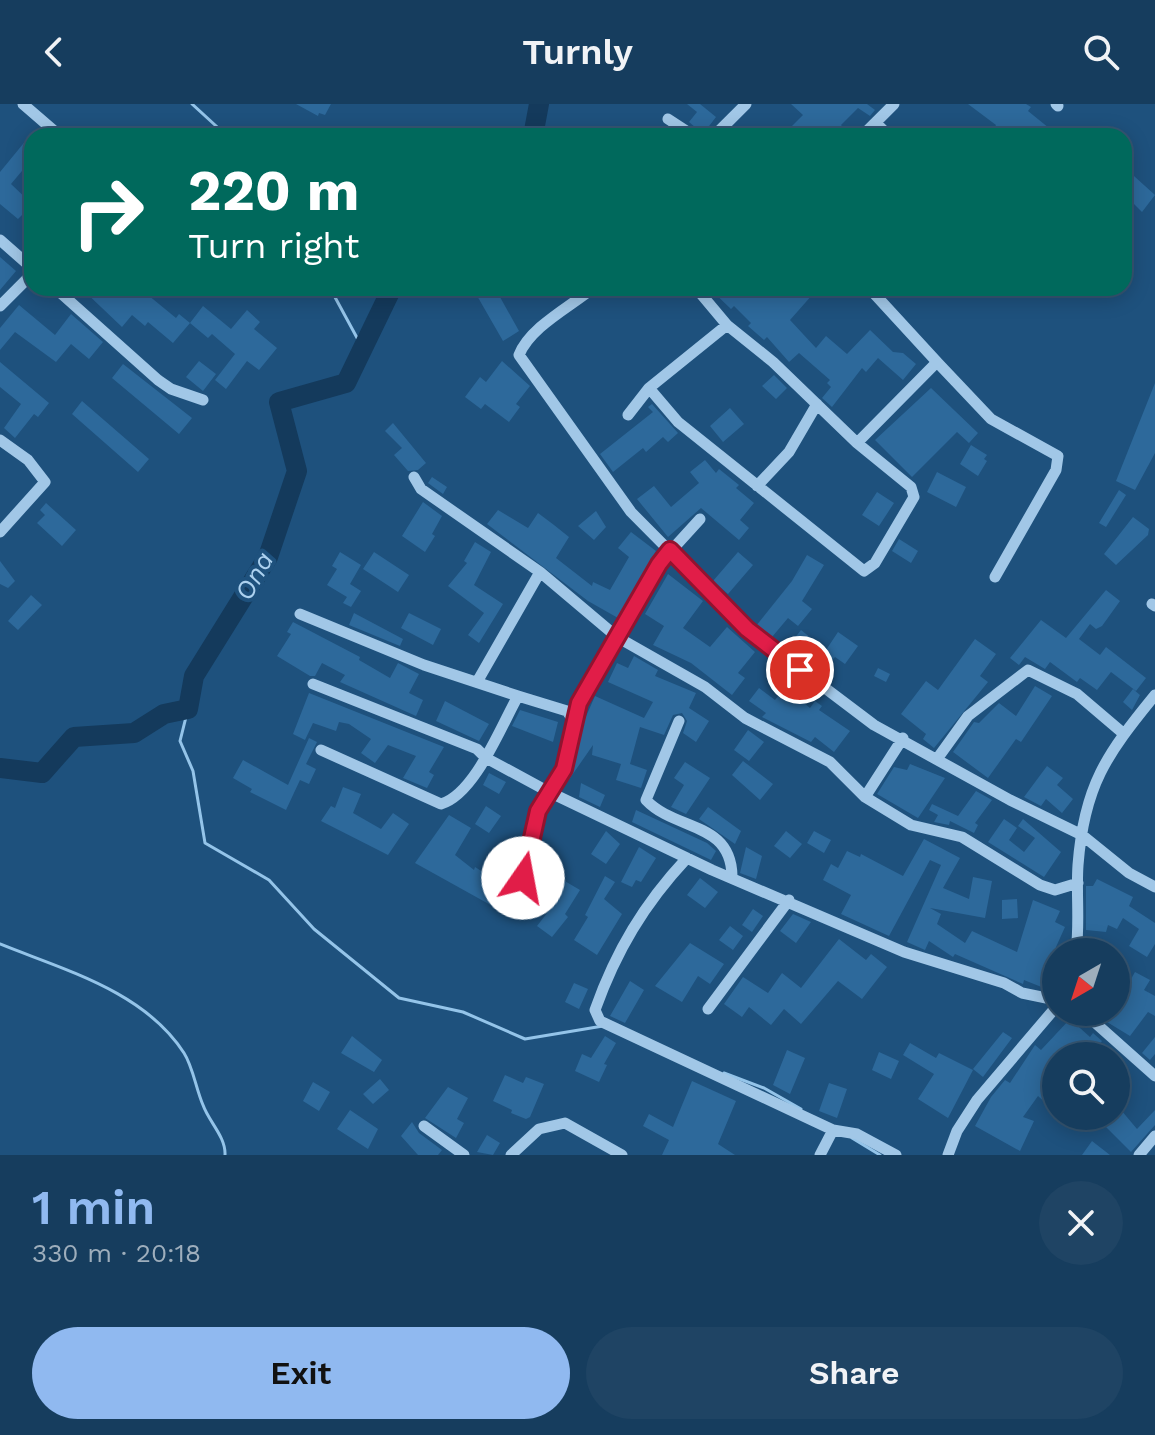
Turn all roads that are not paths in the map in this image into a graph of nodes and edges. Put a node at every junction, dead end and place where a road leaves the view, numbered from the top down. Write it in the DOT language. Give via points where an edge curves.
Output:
graph roads {
  1 [pos="23,104"];
  2 [pos="746,104"];
  3 [pos="894,104"];
  4 [pos="668,119"];
  5 [pos="876,123"];
  6 [pos="51,128"];
  7 [pos="682,128"];
  8 [pos="722,128"];
  9 [pos="871,128"];
  10 [pos="881,128"];
  11 [pos="0,240"];
  12 [pos="24,261"];
  13 [pos="24,282"];
  14 [pos="64,296"];
  15 [pos="583,296"];
  16 [pos="703,296"];
  17 [pos="876,296"];
  18 [pos="0,306"];
  19 [pos="727,325"];
  20 [pos="937,362"];
  21 [pos="649,388"];
  22 [pos="203,400"];
  23 [pos="817,404"];
  24 [pos="628,415"];
  25 [pos="0,440"];
  26 [pos="857,443"];
  27 [pos="414,477"];
  28 [pos="757,486"];
  29 [pos="700,519"];
  30 [pos="0,532"];
  31 [pos="670,550"];
  32 [pos="540,572"];
  33 [pos="995,577"];
  34 [pos="300,614"];
  35 [pos="617,637"];
  36 [pos="477,682"];
  37 [pos="313,684"];
  38 [pos="1155,695"];
  39 [pos="518,696"];
  40 [pos="574,721"];
  41 [pos="679,721"];
  42 [pos="1124,734"];
  43 [pos="903,738"];
  44 [pos="321,750"];
  45 [pos="486,758"];
  46 [pos="937,759"];
  47 [pos="549,792"];
  48 [pos="865,797"];
  49 [pos="1082,835"];
  50 [pos="687,858"];
  51 [pos="732,876"];
  52 [pos="523,878"];
  53 [pos="1078,883"];
  54 [pos="1155,887"];
  55 [pos="789,900"];
  56 [pos="1076,938"];
  57 [pos="1042,997"];
  58 [pos="708,1009"];
  59 [pos="1042,1023"];
  60 [pos="1099,1026"];
  61 [pos="1155,1076"];
  62 [pos="424,1126"];
  63 [pos="833,1130"];
  64 [pos="1155,1136"];
  65 [pos="464,1155"];
  66 [pos="511,1155"];
  67 [pos="622,1155"];
  68 [pos="820,1155"];
  69 [pos="896,1155"];
  70 [pos="948,1155"];
  71 [pos="1139,1155"];
  1 -- 6 [label="street"];
  2 -- 8 [label="street"];
  3 -- 5 [label="street"];
  4 -- 7 [label="street"];
  5 -- 9 [label="street"];
  5 -- 10 [label="street"];
  11 -- 12 [label="street"];
  13 -- 18 [label="street"];
  14 -- 22 [label="street" via="158,380"];
  15 -- 31 [label="street" via="529,338 519,355 631,512"];
  16 -- 19 [label="street"];
  17 -- 20 [label="street"];
  19 -- 21 [label="street"];
  19 -- 23 [label="street"];
  20 -- 26 [label="street"];
  20 -- 33 [label="street" via="991,419 1058,456 1056,470"];
  21 -- 24 [label="street"];
  21 -- 28 [label="street" via="678,422"];
  23 -- 26 [label="street"];
  23 -- 28 [label="street" via="789,452"];
  25 -- 30 [label="street" via="28,460 45,482"];
  26 -- 28 [label="street" via="911,487 914,497 875,563 864,571"];
  27 -- 32 [label="street" via="421,489"];
  29 -- 31 [label="street"];
  31 -- 35 [label="street"];
  31 -- 43 [label="street" via="770,647 874,725"];
  32 -- 35 [label="street"];
  32 -- 36 [label="street"];
  34 -- 36 [label="street"];
  35 -- 40 [label="street"];
  35 -- 48 [label="street" via="705,687 745,718 830,762"];
  36 -- 39 [label="street"];
  37 -- 45 [label="street" via="477,749"];
  38 -- 42 [label="street"];
  39 -- 40 [label="street" via="567,711"];
  39 -- 45 [label="street"];
  40 -- 47 [label="street" via="564,769"];
  41 -- 51 [label="street" via="646,800 724,844"];
  42 -- 46 [label="street" via="1077,694 1028,670 968,716"];
  42 -- 49 [label="street" via="1094,780"];
  43 -- 46 [label="street"];
  43 -- 48 [label="street"];
  44 -- 45 [label="street" via="441,804 455,798"];
  45 -- 47 [label="street"];
  46 -- 49 [label="street"];
  47 -- 50 [label="street"];
  47 -- 52 [label="street" via="538,811"];
  48 -- 53 [label="street" via="911,825 962,837 1040,885 1055,890"];
  49 -- 53 [label="street"];
  49 -- 54 [label="street"];
  50 -- 51 [label="street"];
  50 -- 63 [label="street" via="627,933 595,1010 600,1021"];
  51 -- 55 [label="street"];
  53 -- 56 [label="street"];
  55 -- 57 [label="street" via="904,952"];
  55 -- 58 [label="street"];
  59 -- 70 [label="street" via="977,1100"];
  60 -- 61 [label="street"];
  62 -- 65 [label="street"];
  63 -- 68 [label="street"];
  63 -- 69 [label="street" via="857,1134"];
  64 -- 71 [label="street"];
  66 -- 67 [label="street" via="539,1129 565,1123"];
}
